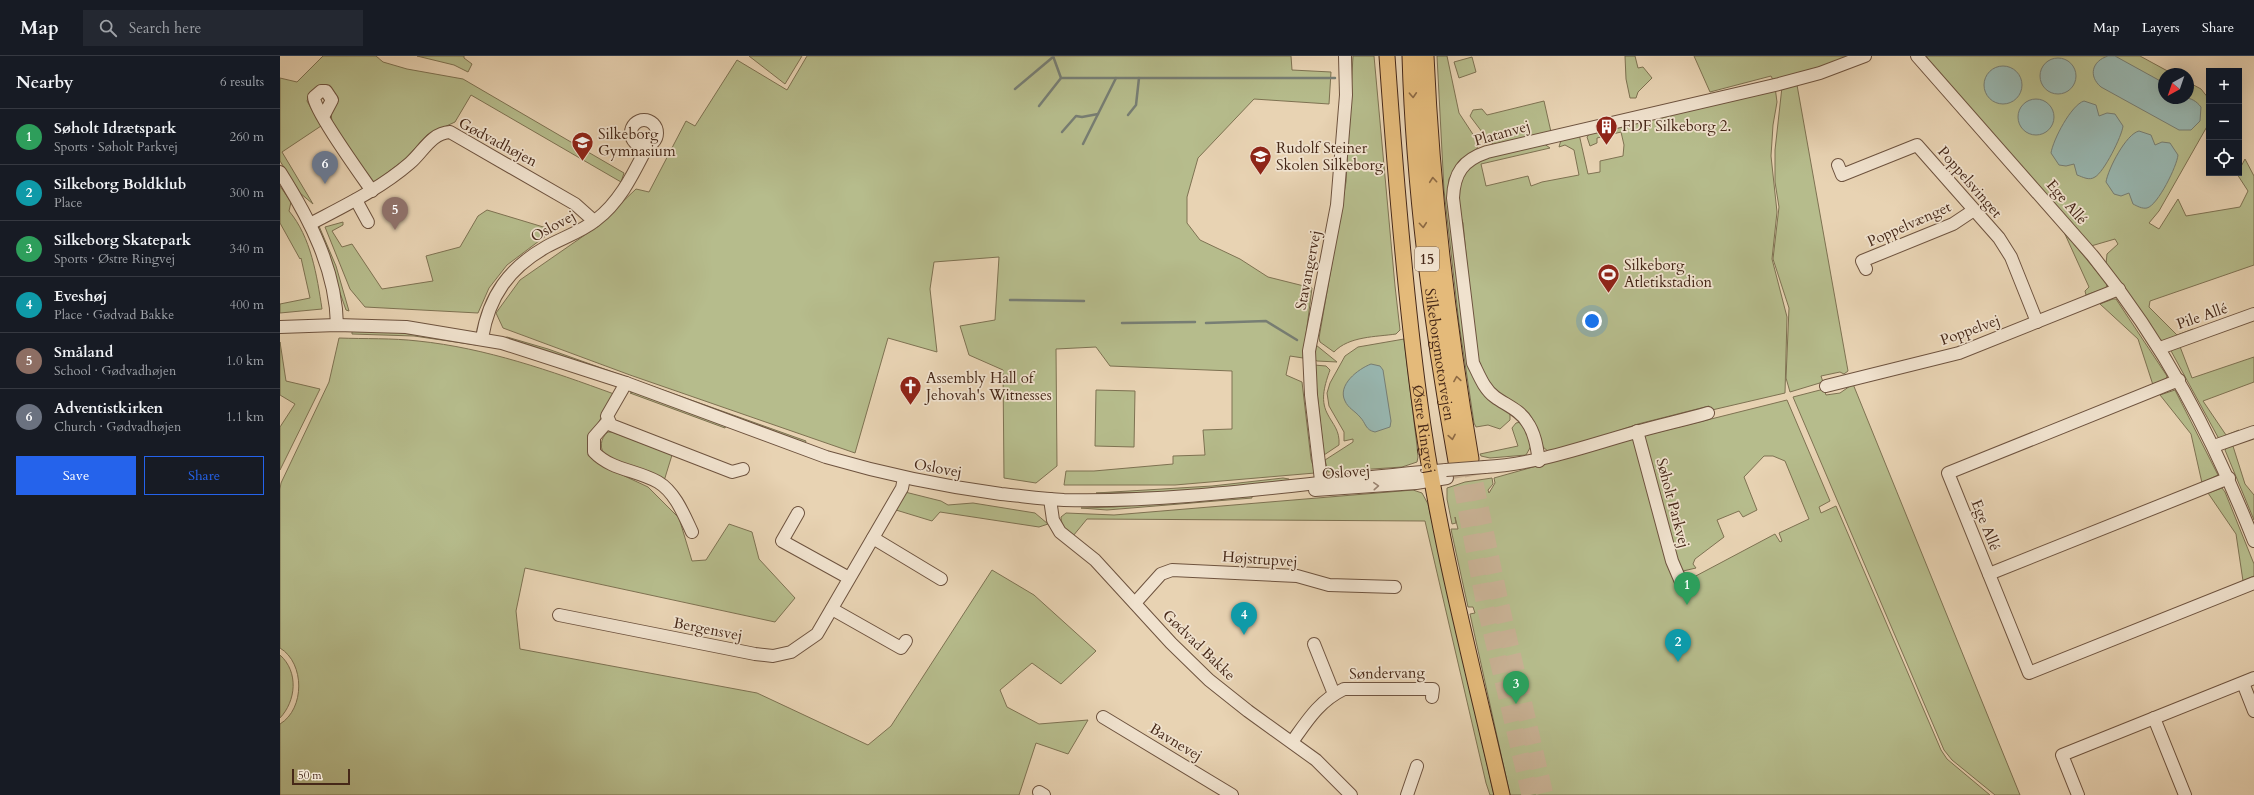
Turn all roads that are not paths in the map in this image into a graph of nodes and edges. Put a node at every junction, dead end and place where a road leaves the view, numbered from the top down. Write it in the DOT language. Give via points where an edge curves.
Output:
graph roads {
  1 [pos="1345,56"];
  2 [pos="1387,56"];
  3 [pos="1411,56"];
  4 [pos="1426,56"];
  5 [pos="1865,56"];
  6 [pos="1917,56"];
  7 [pos="323,117"];
  8 [pos="648,145"];
  9 [pos="1838,165"];
  10 [pos="280,172"];
  11 [pos="372,191"];
  12 [pos="356,200"];
  13 [pos="1974,210"];
  14 [pos="594,221"];
  15 [pos="368,222"];
  16 [pos="310,224"];
  17 [pos="1866,269"];
  18 [pos="2119,289"];
  19 [pos="2254,314"];
  20 [pos="2037,322"];
  21 [pos="337,324"];
  22 [pos="280,327"];
  23 [pos="482,338"];
  24 [pos="2160,348"];
  25 [pos="2179,380"];
  26 [pos="626,383"];
  27 [pos="1826,386"];
  28 [pos="1708,414"];
  29 [pos="608,421"];
  30 [pos="1637,431"];
  31 [pos="2254,432"];
  32 [pos="2214,446"];
  33 [pos="1539,461"];
  34 [pos="742,469"];
  35 [pos="1447,470"];
  36 [pos="904,478"];
  37 [pos="2229,478"];
  38 [pos="1322,486"];
  39 [pos="1050,499"];
  40 [pos="798,513"];
  41 [pos="692,532"];
  42 [pos="2253,537"];
  43 [pos="873,538"];
  44 [pos="1989,574"];
  45 [pos="848,578"];
  46 [pos="941,579"];
  47 [pos="1681,582"];
  48 [pos="2254,583"];
  49 [pos="1395,587"];
  50 [pos="1135,603"];
  51 [pos="832,609"];
  52 [pos="559,615"];
  53 [pos="906,641"];
  54 [pos="1314,644"];
  55 [pos="2248,680"];
  56 [pos="1334,694"];
  57 [pos="1432,697"];
  58 [pos="2254,711"];
  59 [pos="1103,717"];
  60 [pos="2154,718"];
  61 [pos="1292,742"];
  62 [pos="1417,766"];
  63 [pos="1232,795"];
  64 [pos="1351,795"];
  65 [pos="1408,795"];
  66 [pos="1502,795"];
  67 [pos="2078,795"];
  68 [pos="2186,795"];
  1 -- 38 [label="street, Stavangervej" via="1346,95 1337,205 1309,351 1311,394"];
  2 -- 35 [label="main road, Østre Ringvej" via="1395,167 1419,398"];
  3 -- 35 [label="highway, Silkeborgmotorvejen / 15, one-way" via="1424,231 1439,354"];
  35 -- 4 [label="highway, Silkeborgmotorvejen / 15, one-way" via="1444,286 1432,164"];
  5 -- 33 [label="street, Platanvej" via="1820,73 1779,84 1487,152 1461,167 1454,185 1453,198 1473,363 1490,392 1521,414 1528,423"];
  6 -- 18 [label="street, Ege Allé"];
  7 -- 11 [label="street"];
  8 -- 14 [label="street, Oslovej" via="625,188"];
  9 -- 13 [label="street, Poppelsvinget" via="1842,175 1917,145"];
  10 -- 16 [label="street"];
  11 -- 12 [label="street, Gødvadhøjen"];
  11 -- 14 [label="street, Gødvadhøjen" via="410,163 437,135 450,132 575,204"];
  12 -- 15 [label="street"];
  12 -- 16 [label="street, Gødvadhøjen"];
  13 -- 17 [label="street, Poppelvænget" via="1953,224 1862,262"];
  13 -- 20 [label="street, Poppelsvinget" via="1999,238 2011,257"];
  14 -- 23 [label="street, Oslovej" via="546,247 515,269 494,298"];
  16 -- 21 [label="street" via="334,295"];
  18 -- 20 [label="street, Poppelvej"];
  18 -- 24 [label="street, Ege Allé"];
  19 -- 24 [label="street, Pile Allé"];
  20 -- 27 [label="street, Poppelvej" via="1959,353"];
  21 -- 22 [label="street, Oslovej"];
  21 -- 23 [label="street, Oslovej" via="406,328"];
  23 -- 26 [label="street, Oslovej" via="545,355"];
  24 -- 25 [label="street, Ege Allé"];
  25 -- 32 [label="street, Ege Allé"];
  25 -- 44 [label="street, Ege Allé" via="1948,473"];
  26 -- 29 [label="street" via="607,416"];
  26 -- 36 [label="street, Oslovej" via="826,457"];
  28 -- 30 [label="street"];
  29 -- 34 [label="street" via="611,425 732,472"];
  29 -- 41 [label="street" via="594,437 594,452 604,462 658,482 678,502"];
  30 -- 33 [label="street"];
  30 -- 47 [label="street, Søholt Parkvej" via="1672,560"];
  31 -- 32 [label="street"];
  32 -- 37 [label="street, Ege Allé"];
  33 -- 35 [label="street" via="1485,469"];
  35 -- 38 [label="street, Oslovej"];
  35 -- 66 [label="main road, Østre Ringvej" via="1450,568"];
  36 -- 39 [label="street, Oslovej" via="964,489"];
  36 -- 43 [label="street, Bergensvej" via="902,488"];
  37 -- 42 [label="street, Ege Allé"];
  37 -- 44 [label="street, Ege Allé"];
  38 -- 39 [label="street, Oslovej" via="1136,500"];
  39 -- 50 [label="street, Gødvad Bakke" via="1054,520 1060,532 1095,560"];
  40 -- 45 [label="street" via="782,541"];
  43 -- 45 [label="street, Bergensvej"];
  43 -- 46 [label="street"];
  44 -- 48 [label="street, Ege Allé" via="2028,673"];
  45 -- 51 [label="street, Bergensvej"];
  49 -- 50 [label="street, Højstrupvej" via="1329,585 1298,576 1172,570 1161,574"];
  50 -- 61 [label="street, Gødvad Bakke" via="1209,680"];
  51 -- 52 [label="street, Bergensvej" via="817,634 805,644 791,652 773,656"];
  51 -- 53 [label="street" via="901,648"];
  54 -- 56 [label="street, Søndervang"];
  55 -- 58 [label="street"];
  55 -- 60 [label="street"];
  56 -- 57 [label="street, Søndervang" via="1344,689 1421,688 1433,689"];
  56 -- 61 [label="street, Søndervang" via="1315,709"];
  59 -- 63 [label="street, Bavnevej"];
  60 -- 67 [label="street" via="2062,755"];
  60 -- 68 [label="street"];
  61 -- 64 [label="street, Gødvad Bakke" via="1316,760"];
  62 -- 65 [label="street"];
}
